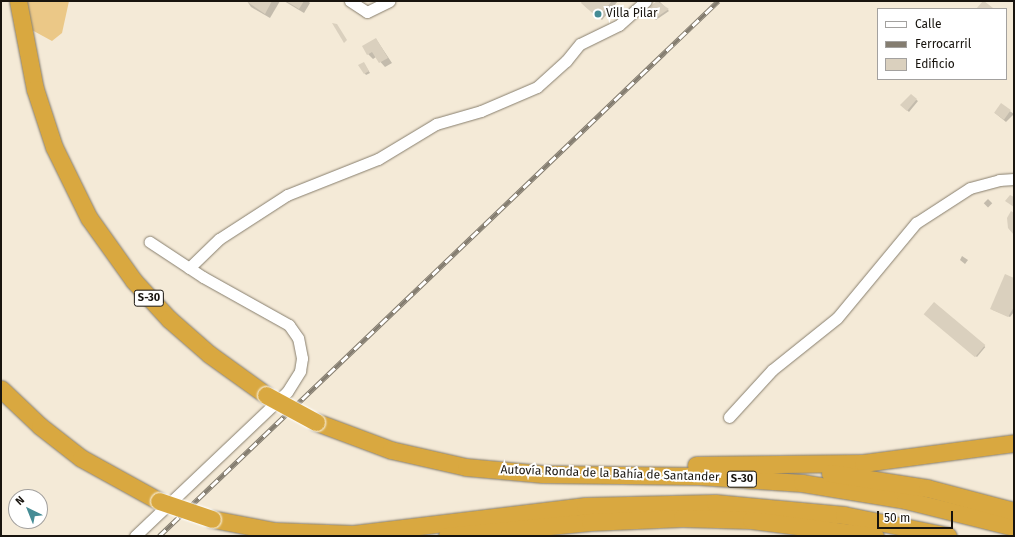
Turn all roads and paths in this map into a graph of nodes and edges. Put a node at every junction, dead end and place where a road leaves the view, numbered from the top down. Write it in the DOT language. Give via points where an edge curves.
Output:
graph roads {
  1 [pos="18,1"];
  2 [pos="350,1"];
  3 [pos="390,1"];
  4 [pos="646,1"];
  5 [pos="1014,179"];
  6 [pos="150,242"];
  7 [pos="189,268"];
  8 [pos="1,389"];
  9 [pos="729,418"];
  10 [pos="1014,443"];
  11 [pos="712,466"];
  12 [pos="466,467"];
  13 [pos="1014,511"];
  14 [pos="751,520"];
  15 [pos="250,527"];
  16 [pos="1014,527"];
  17 [pos="135,536"];
  18 [pos="296,536"];
  19 [pos="447,536"];
  20 [pos="828,536"];
  21 [pos="875,536"];
  22 [pos="948,536"];
  1 -- 12 [label="highway, Autovía Ronda de la Bahía de Santander / S-30, bridge" via="35,89 57,153 89,218 134,281 169,319 208,354 266,395 316,422 391,450"];
  2 -- 3 [label="street" via="367,12"];
  4 -- 7 [label="street" via="619,25 580,44 537,87 481,111 436,124 378,159 287,195 219,239"];
  5 -- 9 [label="street" via="999,180 970,188 916,223 837,318 772,370"];
  6 -- 7 [label="street"];
  7 -- 17 [label="street" via="289,325 301,347 300,371 287,392"];
  8 -- 15 [label="highway, S-30, bridge" via="40,426 81,458 159,501 212,519"];
  10 -- 11 [label="highway" via="863,463"];
  11 -- 12 [label="highway"];
  11 -- 13 [label="highway" via="791,469 873,478 927,488"];
  12 -- 16 [label="highway, Autovía Ronda de la Bahía de Santander / S-30" via="543,474 705,477 802,483 899,498"];
  14 -- 19 [label="highway" via="634,519"];
  14 -- 20 [label="highway"];
  14 -- 21 [label="highway"];
  15 -- 18 [label="highway"];
  15 -- 22 [label="highway, S-30" via="302,533 353,534 585,506 689,503 818,511 882,521"];
}
